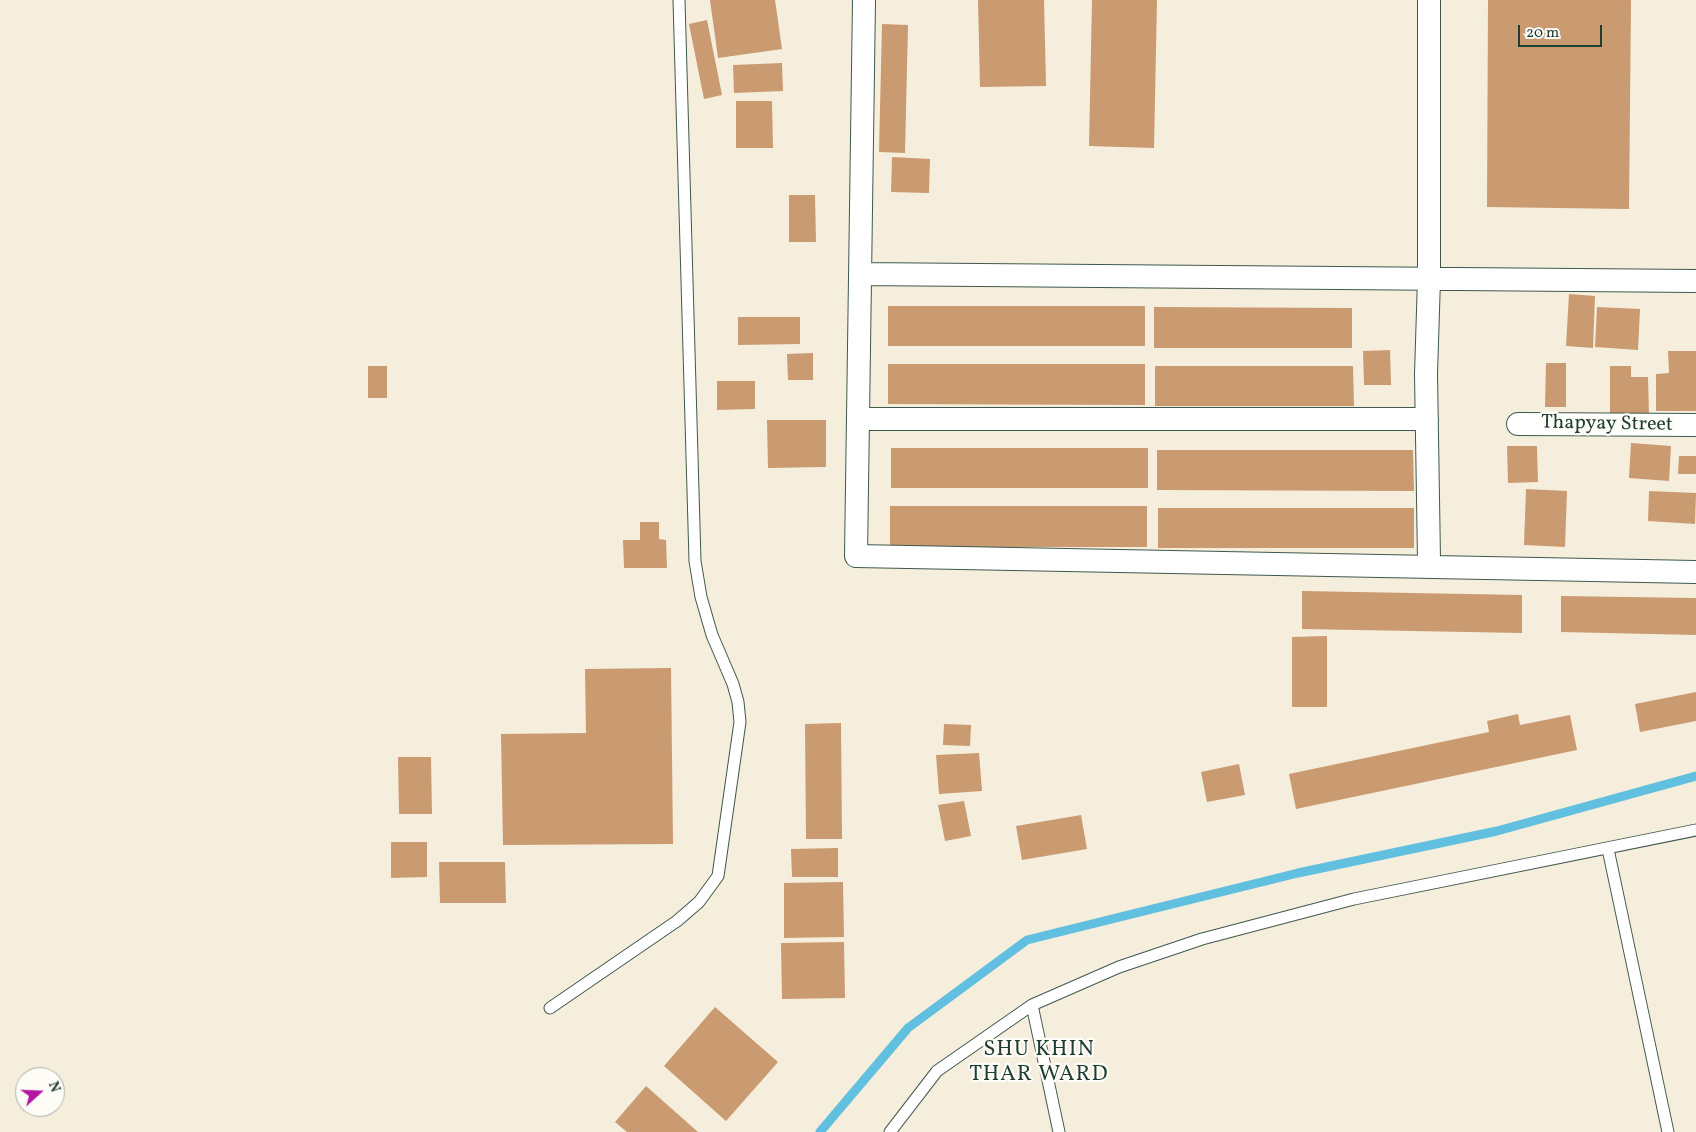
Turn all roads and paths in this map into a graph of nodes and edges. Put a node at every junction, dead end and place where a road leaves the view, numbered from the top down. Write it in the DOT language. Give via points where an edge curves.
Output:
graph roads {
  1 [pos="679,0"];
  2 [pos="864,0"];
  3 [pos="1429,0"];
  4 [pos="860,274"];
  5 [pos="1429,279"];
  6 [pos="1696,282"];
  7 [pos="858,419"];
  8 [pos="1427,419"];
  9 [pos="1518,424"];
  10 [pos="1696,426"];
  11 [pos="1429,560"];
  12 [pos="1696,572"];
  13 [pos="1696,830"];
  14 [pos="1608,848"];
  15 [pos="1032,1005"];
  16 [pos="550,1008"];
  17 [pos="890,1132"];
  18 [pos="1059,1132"];
  19 [pos="1668,1132"];
  1 -- 16 [label="lane" via="695,561 700,597 733,684 740,722 718,876 699,902 677,921"];
  2 -- 4 [label="street"];
  3 -- 5 [label="street"];
  4 -- 5 [label="street"];
  4 -- 7 [label="street"];
  5 -- 6 [label="street"];
  5 -- 8 [label="street"];
  7 -- 8 [label="street"];
  7 -- 12 [label="street" via="856,556"];
  8 -- 11 [label="street"];
  9 -- 10 [label="street, Thapyay Street"];
  13 -- 14 [label="lane"];
  14 -- 15 [label="lane" via="1354,899 1202,939 1119,968"];
  14 -- 19 [label="lane"];
  15 -- 17 [label="lane" via="937,1071"];
  15 -- 18 [label="lane"];
}
